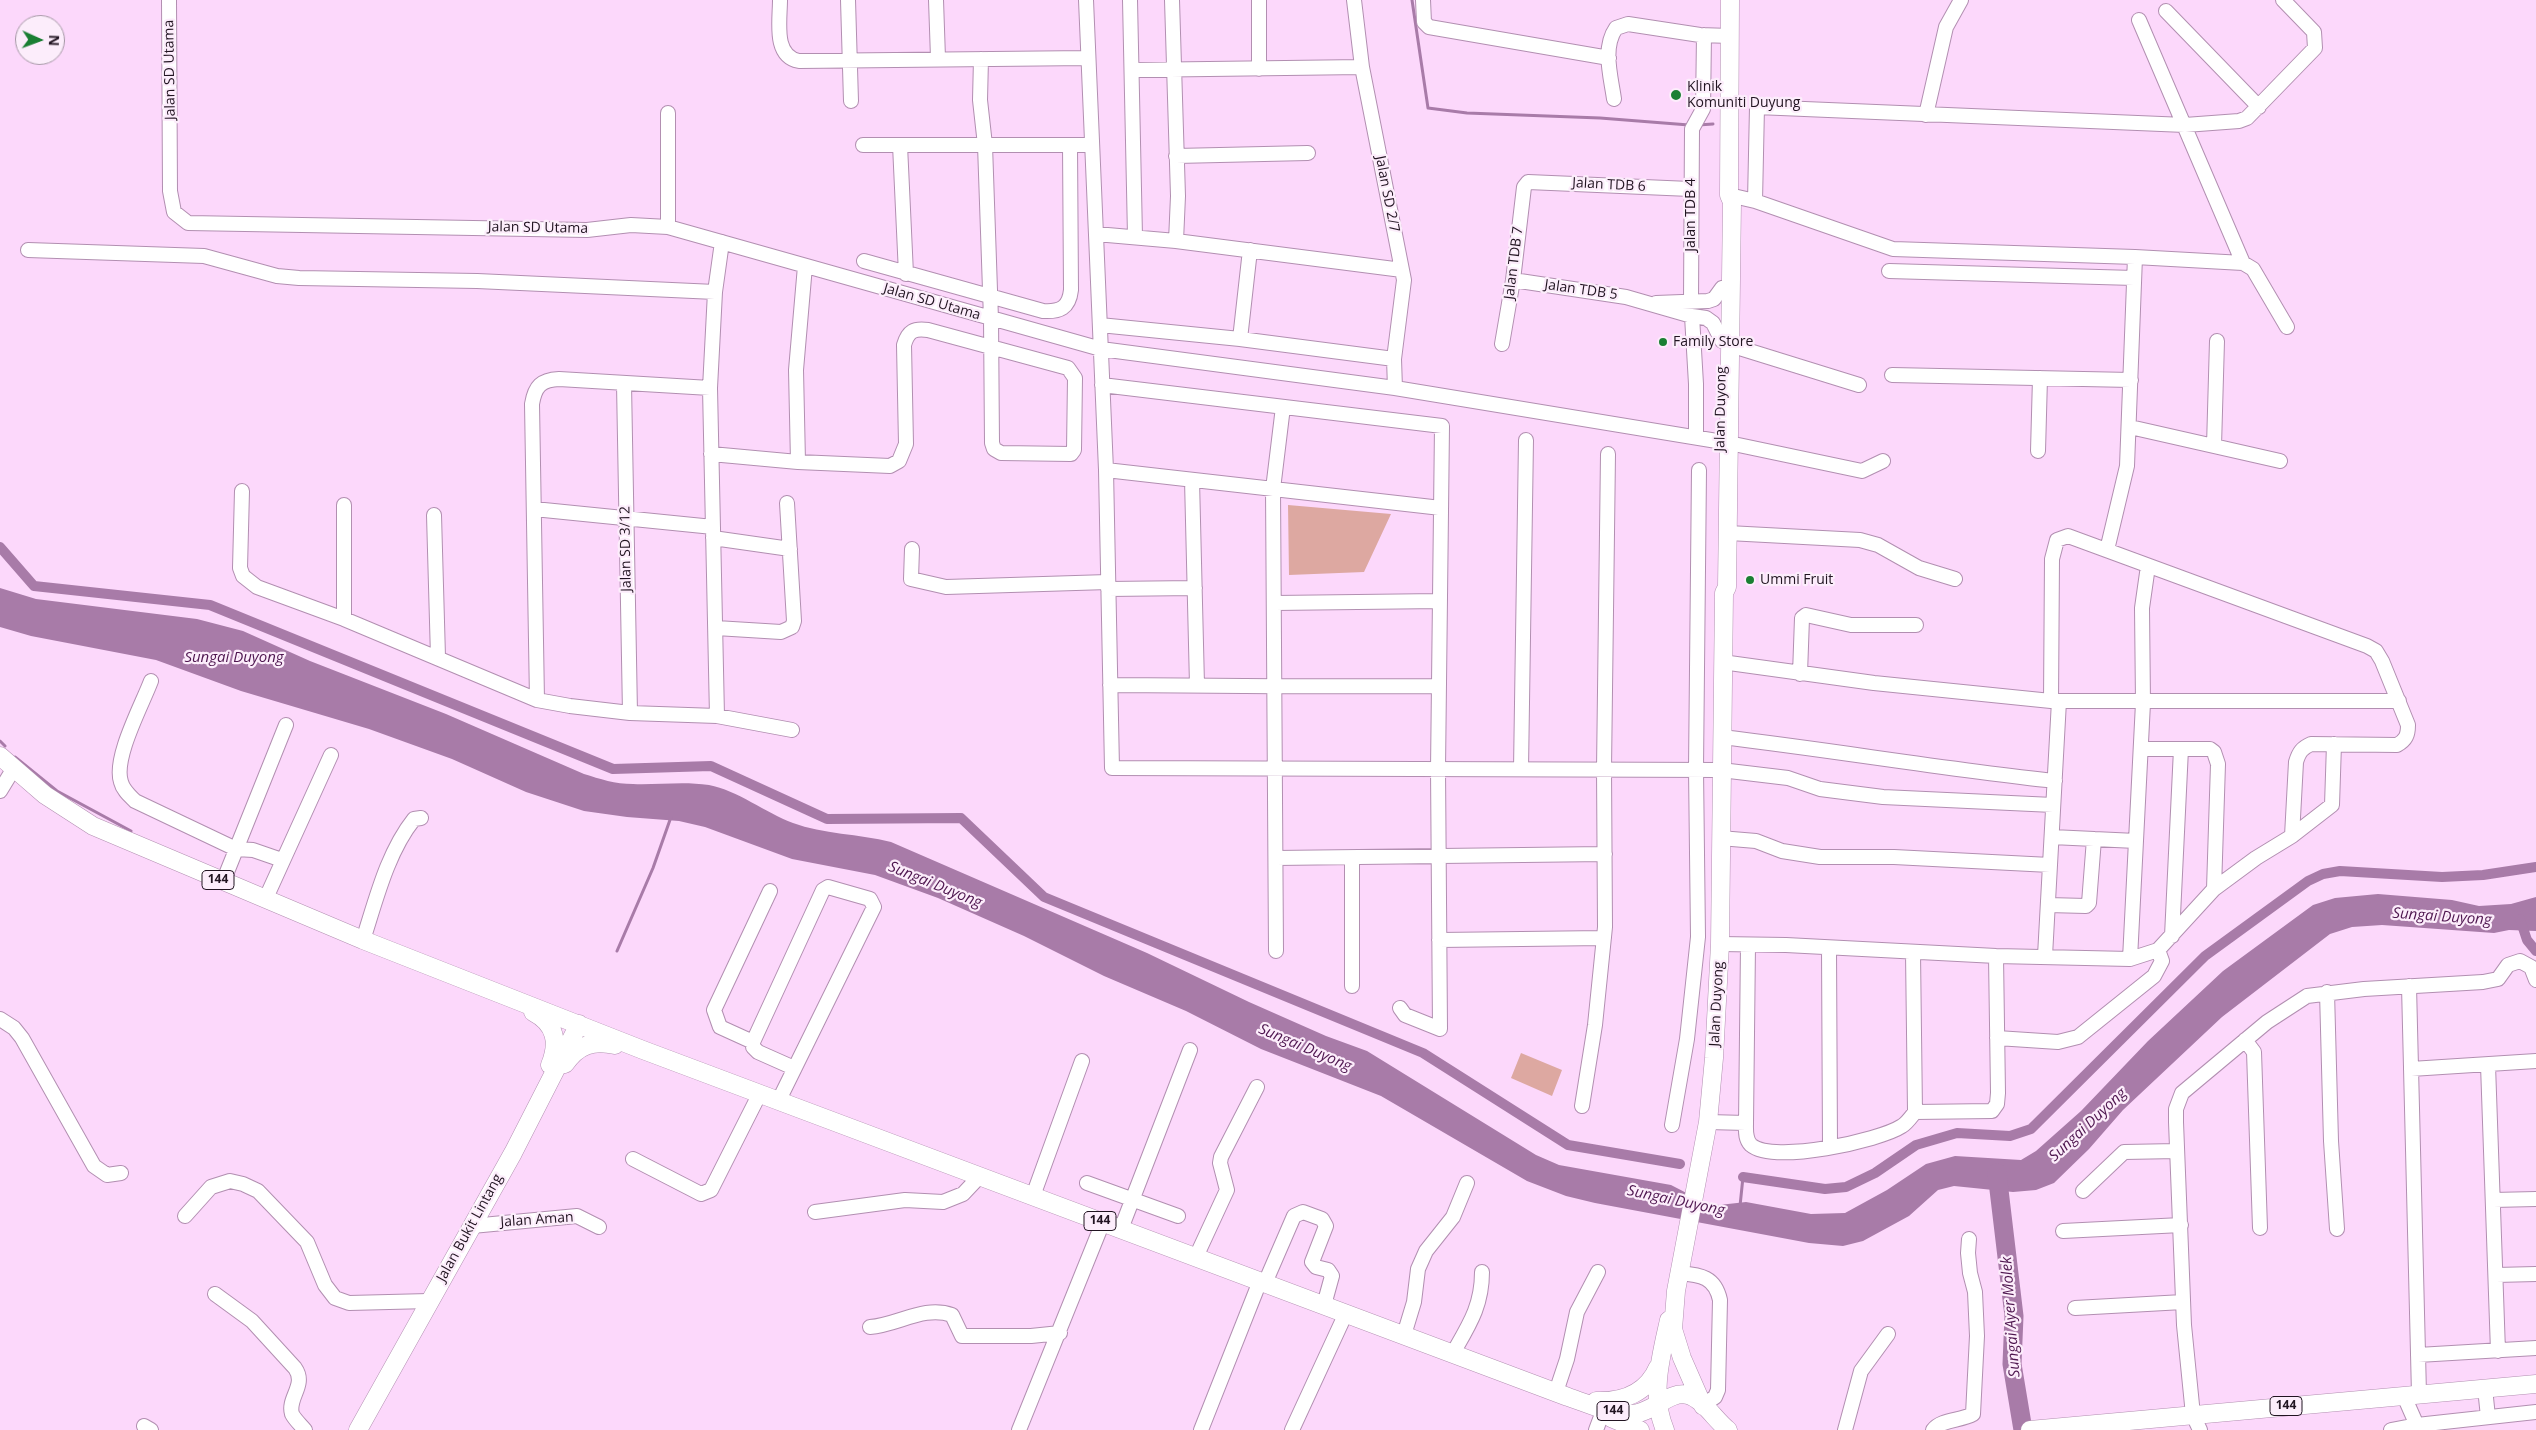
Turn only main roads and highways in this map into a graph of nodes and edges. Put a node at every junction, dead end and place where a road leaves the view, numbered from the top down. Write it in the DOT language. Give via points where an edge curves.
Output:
graph roads {
  1 [pos="1730,0"];
  2 [pos="1729,195"];
  3 [pos="1726,343"];
  4 [pos="1725,442"];
  5 [pos="1724,593"];
  6 [pos="0,756"];
  7 [pos="478,985"];
  8 [pos="579,1024"];
  9 [pos="643,1050"];
  10 [pos="532,1115"];
  11 [pos="1676,1291"];
  12 [pos="1660,1361"];
  13 [pos="2536,1384"];
  14 [pos="1562,1395"];
  15 [pos="1703,1405"];
  16 [pos="1658,1406"];
  17 [pos="1599,1422"];
  18 [pos="2197,1423"];
  19 [pos="2115,1426"];
  20 [pos="1633,1428"];
  21 [pos="2037,1429"];
  22 [pos="358,1430"];
  23 [pos="1665,1430"];
  24 [pos="1710,1430"];
  25 [pos="1728,1430"];
  26 [pos="2030,1430"];
  1 -- 2 [label="main road, Jalan Duyong"];
  2 -- 3 [label="main road, Jalan Duyong" via="1732,202"];
  2 -- 3 [label="main road, Jalan Duyong" via="1723,201 1722,288"];
  3 -- 4 [label="main road, Jalan Duyong"];
  4 -- 5 [label="main road, Jalan Duyong" via="1728,533 1727,587"];
  4 -- 5 [label="main road, Jalan Duyong" via="1718,586"];
  5 -- 11 [label="main road, Jalan Duyong" via="1720,944 1714,1058 1708,1122"];
  6 -- 7 [label="main road, 144" via="45,795 93,826"];
  7 -- 8 [label="main road, 144"];
  7 -- 10 [label="main road" via="543,1018 556,1038 556,1051"];
  8 -- 9 [label="main road, 144"];
  8 -- 10 [label="main road, Jalan Bukit Lintang"];
  9 -- 10 [label="main road" via="601,1042 579,1048"];
  9 -- 14 [label="main road, 144"];
  10 -- 22 [label="main road, Jalan Bukit Lintang"];
  11 -- 12 [label="main road"];
  11 -- 15 [label="main road, Jalan Duyong" via="1676,1343"];
  12 -- 14 [label="main road" via="1648,1385 1626,1398 1598,1401"];
  12 -- 16 [label="main road"];
  13 -- 18 [label="main road, 144" via="2412,1395"];
  14 -- 16 [label="main road, 144" via="1619,1413 1642,1413"];
  14 -- 17 [label="main road, 144"];
  15 -- 16 [label="main road, 144" via="1686,1394 1670,1397"];
  15 -- 24 [label="main road"];
  15 -- 25 [label="main road, 144"];
  16 -- 23 [label="main road"];
  17 -- 20 [label="main road, 144"];
  18 -- 19 [label="main road, 144"];
  19 -- 21 [label="main road, 144"];
  21 -- 26 [label="main road, 144"];
}
